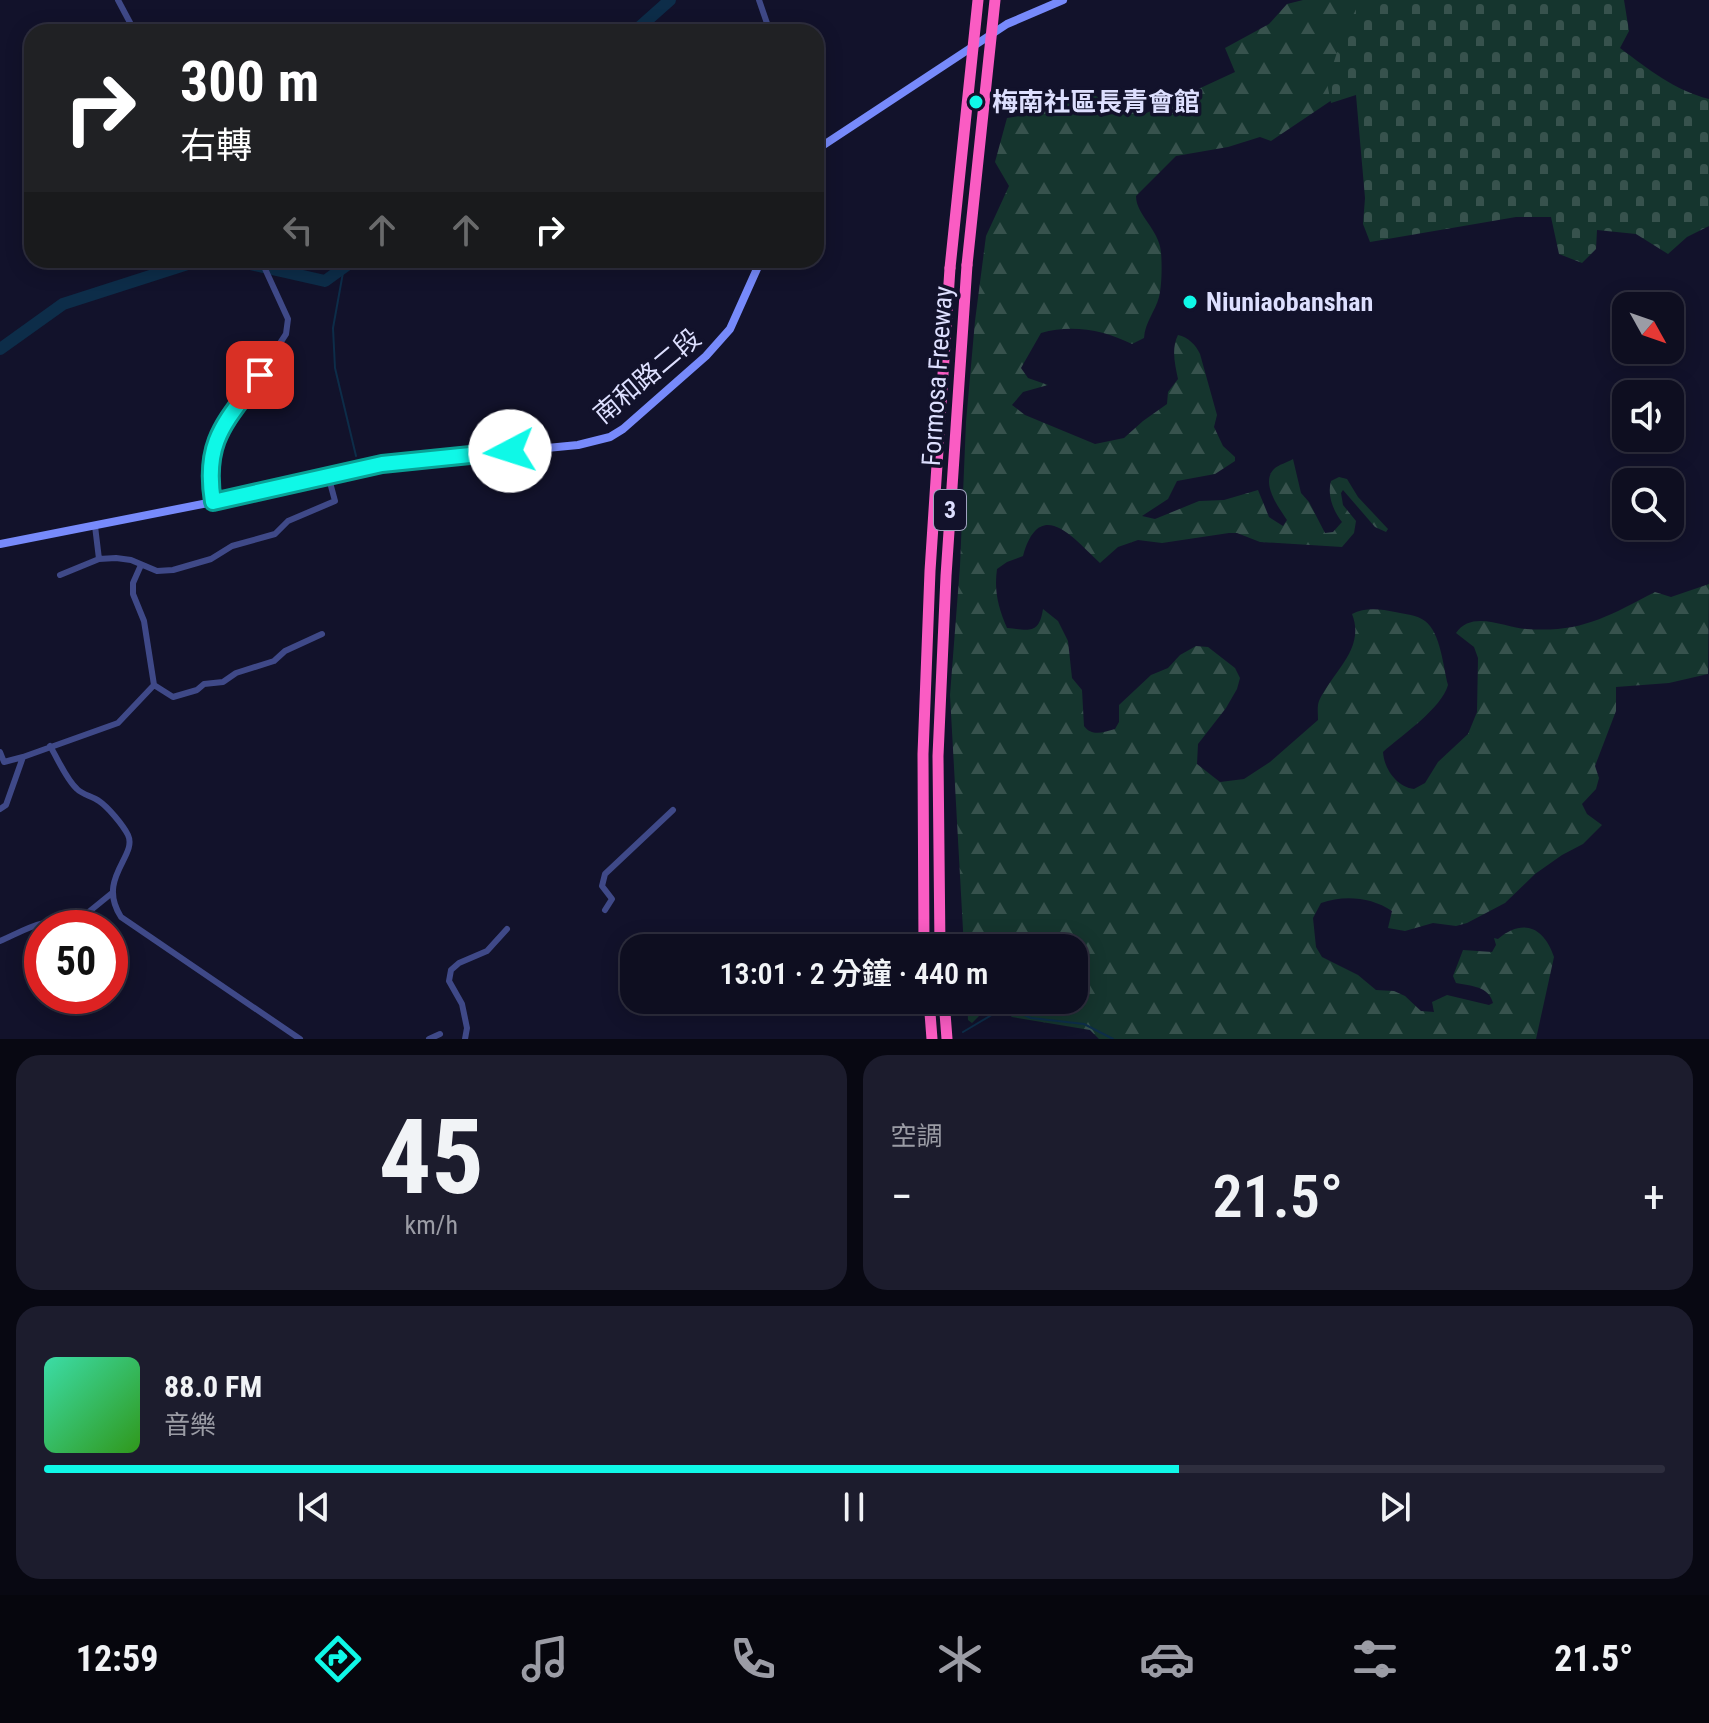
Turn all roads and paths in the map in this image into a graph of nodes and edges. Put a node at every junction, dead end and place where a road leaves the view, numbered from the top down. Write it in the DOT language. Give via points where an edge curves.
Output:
graph roads {
  1 [pos="118,0"];
  2 [pos="759,0"];
  3 [pos="978,0"];
  4 [pos="995,0"];
  5 [pos="1063,0"];
  6 [pos="131,24"];
  7 [pos="767,24"];
  8 [pos="824,145"];
  9 [pos="265,268"];
  10 [pos="757,268"];
  11 [pos="328,475"];
  12 [pos="213,502"];
  13 [pos="95,526"];
  14 [pos="0,544"];
  15 [pos="99,559"];
  16 [pos="141,565"];
  17 [pos="60,575"];
  18 [pos="322,634"];
  19 [pos="154,685"];
  20 [pos="50,746"];
  21 [pos="0,752"];
  22 [pos="23,757"];
  23 [pos="0,809"];
  24 [pos="673,810"];
  25 [pos="112,893"];
  26 [pos="605,910"];
  27 [pos="507,929"];
  28 [pos="924,934"];
  29 [pos="940,934"];
  30 [pos="0,941"];
  31 [pos="930,1014"];
  32 [pos="945,1014"];
  33 [pos="440,1034"];
  34 [pos="300,1039"];
  35 [pos="429,1039"];
  36 [pos="465,1039"];
  37 [pos="932,1039"];
  38 [pos="947,1039"];
  1 -- 6 [label="street"];
  2 -- 7 [label="street"];
  3 -- 28 [label="highway, Formosa Freeway / 3, bridge" via="950,268 930,571"];
  4 -- 29 [label="highway, Formosa Freeway / 3, bridge" via="967,265 946,576 938,756"];
  5 -- 8 [label="main road" via="1007,24"];
  9 -- 12 [label="street" via="288,319 286,334 212,447"];
  10 -- 11 [label="main road, 南和路二段" via="730,329 706,356 610,437"];
  11 -- 12 [label="main road, 南和路二段"];
  11 -- 16 [label="street" via="335,501 288,521 275,534 173,570"];
  12 -- 13 [label="main road, 南和路二段"];
  13 -- 14 [label="main road, 南和路二段"];
  13 -- 15 [label="street"];
  15 -- 16 [label="street"];
  15 -- 17 [label="street"];
  16 -- 19 [label="street" via="133,594 144,621"];
  18 -- 19 [label="street" via="274,661 197,690 173,697"];
  19 -- 20 [label="street" via="118,723"];
  20 -- 22 [label="street"];
  20 -- 25 [label="street" via="75,788 101,801 128,835 130,844"];
  21 -- 22 [label="street" via="4,762"];
  22 -- 23 [label="street"];
  24 -- 26 [label="street" via="605,874 602,886 612,899"];
  25 -- 30 [label="street" via="69,928 51,921"];
  25 -- 34 [label="street" via="121,917"];
  27 -- 36 [label="street" via="487,951 451,970 449,981 462,1004"];
  31 -- 37 [label="highway"];
  32 -- 38 [label="highway"];
  33 -- 35 [label="street"];
}
